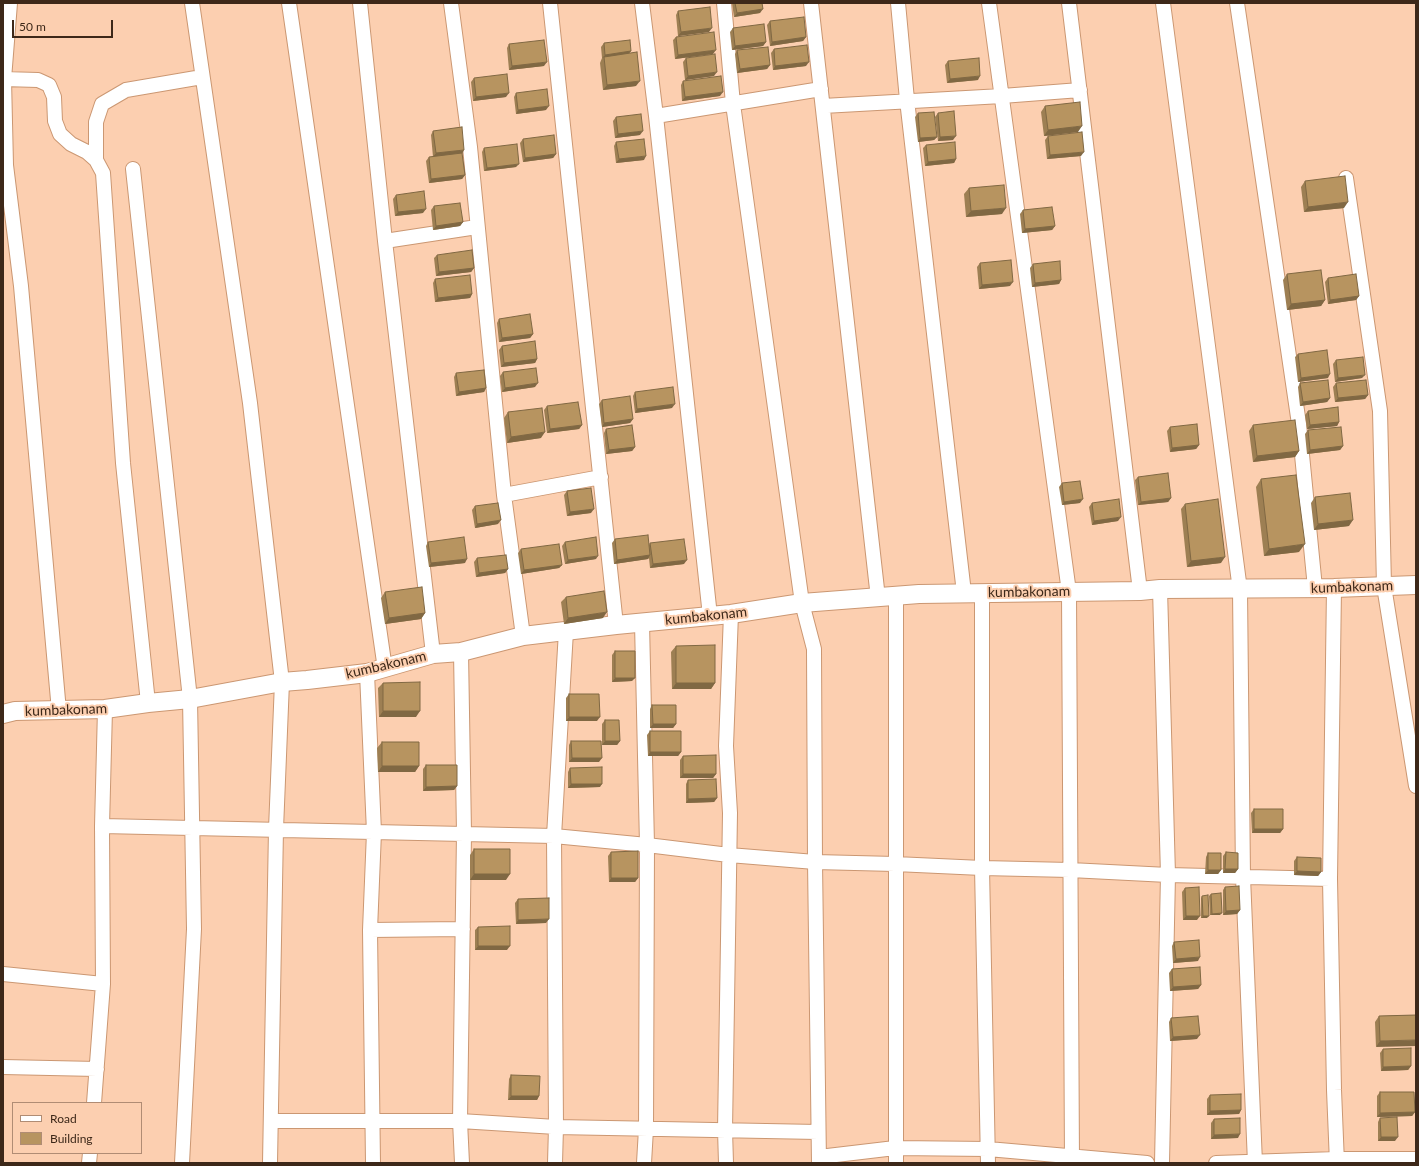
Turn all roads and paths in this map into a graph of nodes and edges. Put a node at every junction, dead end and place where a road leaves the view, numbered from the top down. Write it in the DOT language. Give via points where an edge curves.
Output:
graph roads {
  1 [pos="10,3"];
  2 [pos="192,3"];
  3 [pos="289,3"];
  4 [pos="360,3"];
  5 [pos="451,3"];
  6 [pos="550,3"];
  7 [pos="642,3"];
  8 [pos="724,3"];
  9 [pos="811,3"];
  10 [pos="898,3"];
  11 [pos="989,3"];
  12 [pos="1069,3"];
  13 [pos="1163,3"];
  14 [pos="1237,3"];
  15 [pos="202,77"];
  16 [pos="4,79"];
  17 [pos="821,89"];
  18 [pos="1080,90"];
  19 [pos="1002,96"];
  20 [pos="907,100"];
  21 [pos="733,104"];
  22 [pos="823,106"];
  23 [pos="656,116"];
  24 [pos="96,160"];
  25 [pos="5,165"];
  26 [pos="133,170"];
  27 [pos="1346,178"];
  28 [pos="477,227"];
  29 [pos="385,241"];
  30 [pos="601,477"];
  31 [pos="504,495"];
  32 [pos="1416,585"];
  33 [pos="1384,586"];
  34 [pos="1315,588"];
  35 [pos="1334,588"];
  36 [pos="1160,589"];
  37 [pos="1240,590"];
  38 [pos="1140,591"];
  39 [pos="1069,592"];
  40 [pos="964,593"];
  41 [pos="982,593"];
  42 [pos="896,596"];
  43 [pos="878,598"];
  44 [pos="802,603"];
  45 [pos="731,614"];
  46 [pos="710,616"];
  47 [pos="642,623"];
  48 [pos="616,625"];
  49 [pos="566,631"];
  50 [pos="523,636"];
  51 [pos="461,652"];
  52 [pos="433,654"];
  53 [pos="385,669"];
  54 [pos="367,673"];
  55 [pos="282,682"];
  56 [pos="190,699"];
  57 [pos="148,703"];
  58 [pos="105,709"];
  59 [pos="59,711"];
  60 [pos="3,714"];
  61 [pos="1416,786"];
  62 [pos="102,826"];
  63 [pos="193,827"];
  64 [pos="276,829"];
  65 [pos="374,832"];
  66 [pos="464,833"];
  67 [pos="554,836"];
  68 [pos="647,845"];
  69 [pos="729,855"];
  70 [pos="815,862"];
  71 [pos="895,864"];
  72 [pos="982,868"];
  73 [pos="1070,870"];
  74 [pos="1168,875"];
  75 [pos="1243,877"];
  76 [pos="1330,879"];
  77 [pos="464,929"];
  78 [pos="370,930"];
  79 [pos="3,974"];
  80 [pos="104,984"];
  81 [pos="3,1067"];
  82 [pos="97,1069"];
  83 [pos="94,1102"];
  84 [pos="272,1121"];
  85 [pos="372,1121"];
  86 [pos="460,1121"];
  87 [pos="556,1127"];
  88 [pos="646,1129"];
  89 [pos="725,1130"];
  90 [pos="818,1132"];
  91 [pos="895,1148"];
  92 [pos="988,1149"];
  93 [pos="1416,1159"];
  94 [pos="819,1160"];
  95 [pos="1072,1160"];
  96 [pos="1337,1161"];
  97 [pos="182,1163"];
  98 [pos="270,1163"];
  99 [pos="373,1163"];
  100 [pos="462,1163"];
  101 [pos="555,1163"];
  102 [pos="644,1163"];
  103 [pos="726,1163"];
  104 [pos="896,1163"];
  105 [pos="988,1163"];
  106 [pos="1147,1163"];
  107 [pos="1162,1163"];
  108 [pos="1216,1163"];
  109 [pos="1255,1163"];
  1 -- 16 [label="street"];
  2 -- 15 [label="street"];
  3 -- 53 [label="street"];
  4 -- 29 [label="street"];
  5 -- 28 [label="street" via="470,147"];
  6 -- 30 [label="street"];
  7 -- 23 [label="street"];
  8 -- 21 [label="street"];
  9 -- 17 [label="street"];
  10 -- 20 [label="street"];
  11 -- 19 [label="street"];
  12 -- 18 [label="street"];
  13 -- 37 [label="street"];
  14 -- 34 [label="street" via="1299,424"];
  15 -- 24 [label="street" via="126,90 102,104 96,122"];
  15 -- 55 [label="street" via="250,403"];
  16 -- 24 [label="street" via="38,80 50,85 54,97 55,121 60,134"];
  16 -- 25 [label="street"];
  17 -- 21 [label="street"];
  17 -- 22 [label="street"];
  18 -- 19 [label="street"];
  18 -- 38 [label="street"];
  19 -- 20 [label="street"];
  19 -- 39 [label="street"];
  20 -- 22 [label="street"];
  20 -- 40 [label="street"];
  21 -- 23 [label="street"];
  21 -- 44 [label="street"];
  22 -- 43 [label="street"];
  23 -- 46 [label="street"];
  24 -- 57 [label="street" via="103,173 123,463"];
  25 -- 59 [label="street" via="21,286"];
  26 -- 56 [label="street"];
  27 -- 33 [label="street" via="1380,411"];
  28 -- 29 [label="street"];
  28 -- 31 [label="street"];
  29 -- 52 [label="street"];
  30 -- 31 [label="street"];
  30 -- 48 [label="street"];
  31 -- 50 [label="street"];
  32 -- 33 [label="street, kumbakonam"];
  33 -- 35 [label="street, kumbakonam"];
  33 -- 61 [label="street"];
  34 -- 35 [label="street, kumbakonam"];
  34 -- 37 [label="street, kumbakonam"];
  35 -- 76 [label="street"];
  36 -- 37 [label="street, kumbakonam"];
  36 -- 38 [label="street, kumbakonam"];
  36 -- 74 [label="street"];
  37 -- 75 [label="street"];
  38 -- 39 [label="street, kumbakonam"];
  39 -- 41 [label="street, kumbakonam"];
  39 -- 73 [label="street"];
  40 -- 41 [label="street, kumbakonam"];
  40 -- 42 [label="street, kumbakonam"];
  41 -- 72 [label="street"];
  42 -- 43 [label="street, kumbakonam"];
  42 -- 71 [label="street"];
  43 -- 44 [label="street, kumbakonam"];
  44 -- 45 [label="street, kumbakonam"];
  44 -- 70 [label="street" via="814,649"];
  45 -- 46 [label="street, kumbakonam"];
  45 -- 69 [label="street" via="726,746 730,812"];
  46 -- 47 [label="street, kumbakonam"];
  47 -- 48 [label="street, kumbakonam"];
  47 -- 68 [label="street"];
  48 -- 49 [label="street, kumbakonam"];
  49 -- 50 [label="street, kumbakonam"];
  49 -- 67 [label="street"];
  50 -- 51 [label="street, kumbakonam"];
  51 -- 52 [label="street, kumbakonam"];
  51 -- 66 [label="street"];
  52 -- 53 [label="street, kumbakonam"];
  53 -- 54 [label="street, kumbakonam"];
  54 -- 55 [label="street, kumbakonam"];
  54 -- 65 [label="street"];
  55 -- 56 [label="street, kumbakonam"];
  55 -- 64 [label="street"];
  56 -- 57 [label="street, kumbakonam"];
  56 -- 63 [label="street"];
  57 -- 58 [label="street, kumbakonam"];
  58 -- 59 [label="street, kumbakonam"];
  58 -- 62 [label="street"];
  59 -- 60 [label="street, kumbakonam" via="15,711"];
  62 -- 63 [label="street"];
  62 -- 80 [label="street"];
  63 -- 64 [label="street"];
  63 -- 97 [label="street" via="194,929"];
  64 -- 65 [label="street"];
  64 -- 84 [label="street"];
  65 -- 66 [label="street"];
  65 -- 78 [label="street"];
  66 -- 67 [label="street"];
  66 -- 77 [label="street"];
  67 -- 68 [label="street"];
  67 -- 87 [label="street"];
  68 -- 69 [label="street"];
  68 -- 88 [label="street"];
  69 -- 70 [label="street"];
  69 -- 89 [label="street"];
  70 -- 71 [label="street"];
  70 -- 90 [label="street"];
  71 -- 72 [label="street"];
  71 -- 91 [label="street"];
  72 -- 73 [label="street"];
  72 -- 92 [label="street"];
  73 -- 74 [label="street"];
  73 -- 95 [label="street"];
  74 -- 75 [label="street"];
  74 -- 107 [label="street"];
  75 -- 76 [label="street"];
  75 -- 109 [label="street"];
  76 -- 96 [label="street"];
  77 -- 78 [label="street"];
  77 -- 86 [label="street"];
  78 -- 85 [label="street"];
  79 -- 80 [label="street"];
  80 -- 82 [label="street"];
  81 -- 82 [label="street"];
  82 -- 83 [label="street"];
  84 -- 85 [label="street"];
  84 -- 98 [label="street"];
  85 -- 86 [label="street"];
  85 -- 99 [label="street"];
  86 -- 87 [label="street"];
  86 -- 100 [label="street"];
  87 -- 88 [label="street"];
  87 -- 101 [label="street"];
  88 -- 89 [label="street"];
  88 -- 102 [label="street"];
  89 -- 90 [label="street"];
  89 -- 103 [label="street"];
  90 -- 94 [label="street"];
  91 -- 92 [label="street"];
  91 -- 94 [label="street"];
  91 -- 104 [label="street"];
  92 -- 95 [label="street"];
  92 -- 105 [label="street"];
  93 -- 96 [label="street"];
  95 -- 106 [label="street"];
  96 -- 109 [label="street"];
  108 -- 109 [label="street"];
}
